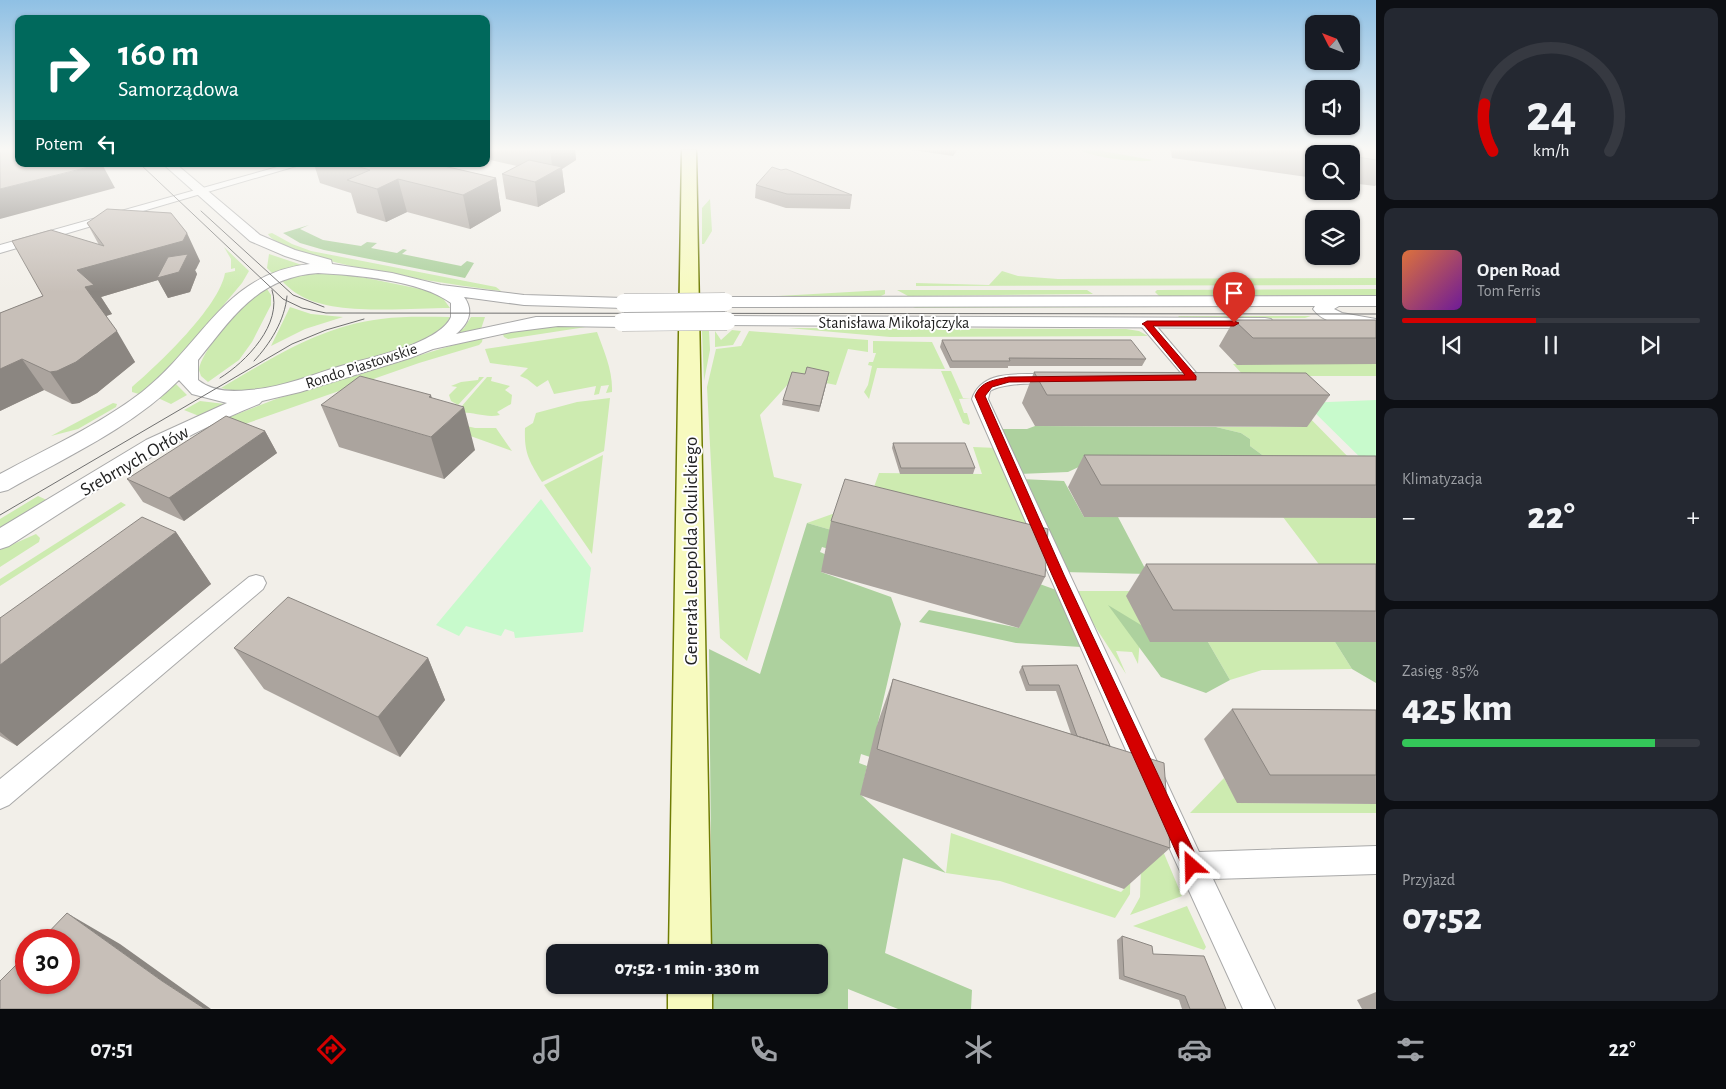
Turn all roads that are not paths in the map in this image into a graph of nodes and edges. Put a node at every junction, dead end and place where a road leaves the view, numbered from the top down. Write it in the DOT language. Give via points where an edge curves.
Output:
graph roads {
  1 [pos="181,197"];
  2 [pos="209,197"];
  3 [pos="689,197"];
  4 [pos="255,238"];
  5 [pos="0,249"];
  6 [pos="346,269"];
  7 [pos="433,287"];
  8 [pos="244,294"];
  9 [pos="895,301"];
  10 [pos="1343,301"];
  11 [pos="1376,301"];
  12 [pos="903,322"];
  13 [pos="1283,323"];
  14 [pos="1312,323"];
  15 [pos="1373,323"];
  16 [pos="1147,324"];
  17 [pos="416,349"];
  18 [pos="189,360"];
  19 [pos="1168,378"];
  20 [pos="1071,379"];
  21 [pos="275,393"];
  22 [pos="0,484"];
  23 [pos="0,540"];
  24 [pos="256,583"];
  25 [pos="0,796"];
  26 [pos="1376,860"];
  27 [pos="1192,866"];
  28 [pos="690,944"];
  29 [pos="690,994"];
  30 [pos="690,1009"];
  31 [pos="1259,1009"];
  1 -- 5 [label="street"];
  2 -- 4 [label="street"];
  3 -- 28 [label="main road, Generała Leopolda Okulickiego"];
  4 -- 6 [label="street" via="290,253"];
  4 -- 8 [label="street" via="259,260"];
  6 -- 7 [label="street, Rondo Piastowskie"];
  6 -- 8 [label="street, Rondo Piastowskie" via="313,268 287,272"];
  7 -- 9 [label="street, Stanisława Mikołajczyka, bridge" via="524,300 624,303"];
  7 -- 17 [label="street, Rondo Piastowskie" via="457,298 461,304 461,315 453,328"];
  8 -- 18 [label="street, Rondo Piastowskie"];
  9 -- 10 [label="street, Stanisława Mikołajczyka"];
  9 -- 12 [label="street"];
  10 -- 11 [label="street, Stanisława Mikołajczyka"];
  10 -- 15 [label="street" via="1328,304 1322,309 1344,319"];
  12 -- 16 [label="street, Stanisława Mikołajczyka"];
  12 -- 17 [label="street, Stanisława Mikołajczyka, bridge" via="561,320 491,330"];
  13 -- 16 [label="street, Stanisława Mikołajczyka"];
  14 -- 15 [label="street"];
  16 -- 19 [label="street" via="1193,378"];
  17 -- 21 [label="street, Rondo Piastowskie"];
  18 -- 21 [label="street, Rondo Piastowskie" via="189,382 207,393 236,397"];
  18 -- 22 [label="street" via="167,382 128,411"];
  20 -- 27 [label="street" via="999,381 983,389 980,399"];
  21 -- 23 [label="street, Srebrnych Orłów" via="216,415 166,440"];
  24 -- 25 [label="street"];
  26 -- 27 [label="street"];
  27 -- 31 [label="street"];
  29 -- 30 [label="main road"];
}
